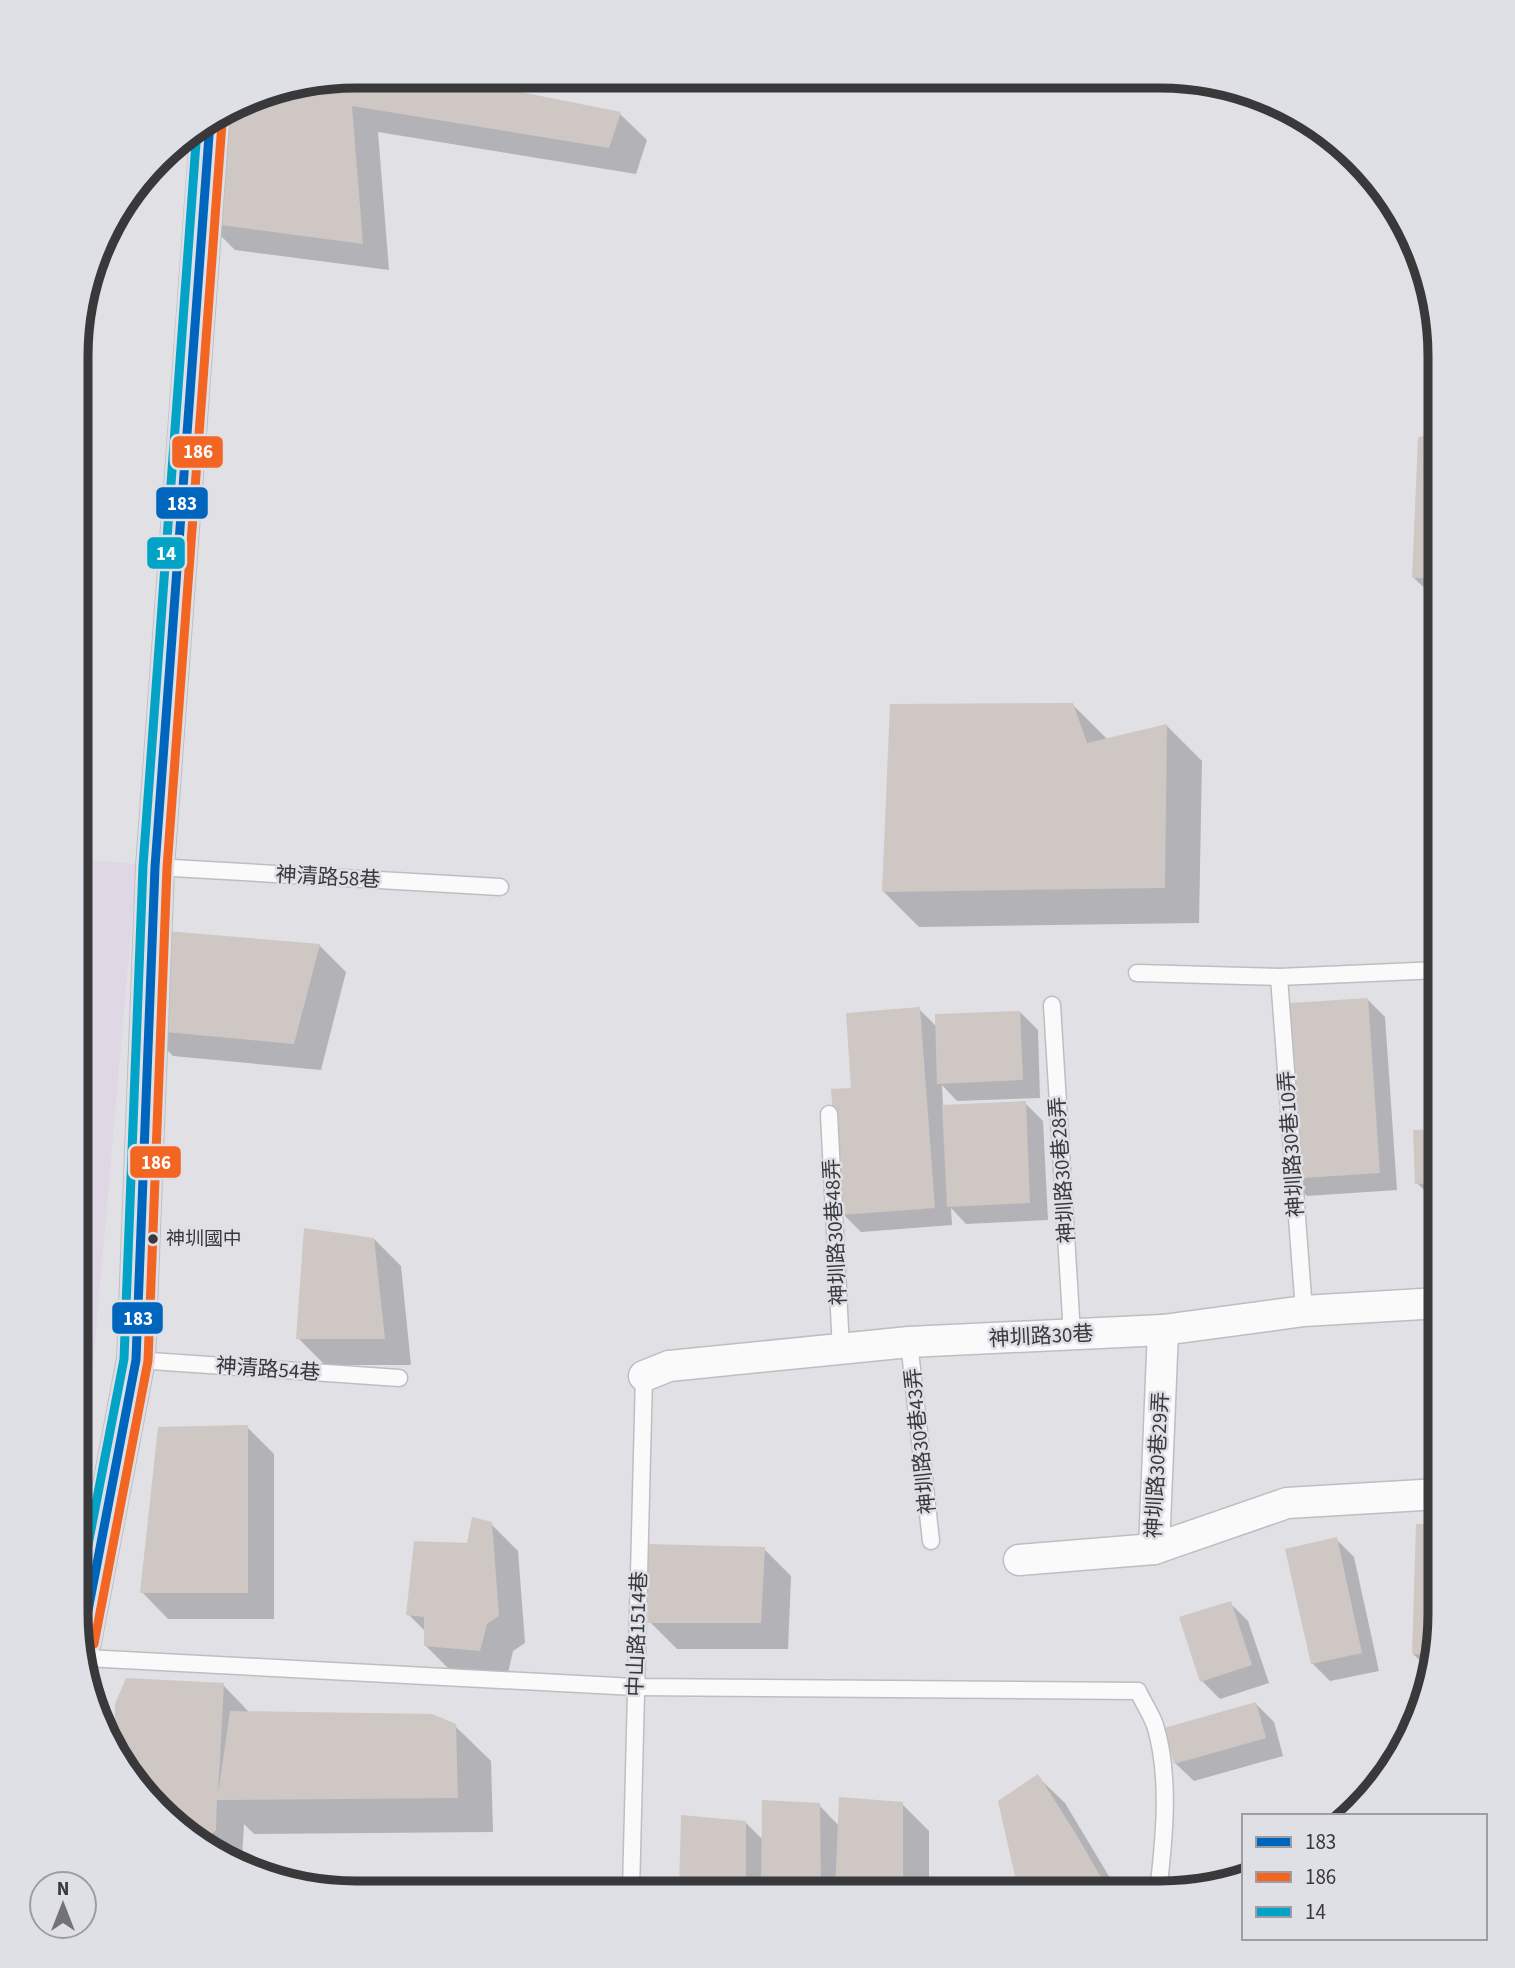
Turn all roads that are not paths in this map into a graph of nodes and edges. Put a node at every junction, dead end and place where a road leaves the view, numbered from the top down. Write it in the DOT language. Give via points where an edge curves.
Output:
graph roads {
  1 [pos="209,131"];
  2 [pos="155,867"];
  3 [pos="500,887"];
  4 [pos="1428,970"];
  5 [pos="1136,974"];
  6 [pos="1279,977"];
  7 [pos="1052,1005"];
  8 [pos="829,1114"];
  9 [pos="1428,1304"];
  10 [pos="1304,1311"];
  11 [pos="1163,1330"];
  12 [pos="1072,1334"];
  13 [pos="909,1342"];
  14 [pos="841,1349"];
  15 [pos="136,1360"];
  16 [pos="644,1376"];
  17 [pos="399,1378"];
  18 [pos="1428,1495"];
  19 [pos="931,1541"];
  20 [pos="1154,1549"];
  21 [pos="1018,1560"];
  22 [pos="88,1611"];
  23 [pos="92,1658"];
  24 [pos="635,1686"];
  25 [pos="631,1881"];
  26 [pos="1159,1881"];
  1 -- 2 [label="street"];
  2 -- 3 [label="lane, 神清路58巷"];
  2 -- 15 [label="street"];
  4 -- 6 [label="lane"];
  5 -- 6 [label="lane"];
  6 -- 10 [label="lane, 神圳路30巷10弄"];
  7 -- 12 [label="lane, 神圳路30巷28弄"];
  8 -- 14 [label="lane, 神圳路30巷48弄"];
  9 -- 10 [label="street, 神圳路30巷"];
  10 -- 11 [label="street, 神圳路30巷"];
  11 -- 12 [label="street, 神圳路30巷"];
  11 -- 20 [label="street, 神圳路30巷29弄"];
  12 -- 13 [label="street, 神圳路30巷"];
  13 -- 14 [label="street, 神圳路30巷"];
  13 -- 19 [label="lane, 神圳路30巷43弄"];
  14 -- 16 [label="street, 神圳路30巷" via="669,1366"];
  15 -- 17 [label="lane, 神清路54巷"];
  15 -- 22 [label="street"];
  16 -- 24 [label="lane, 中山路1514巷"];
  18 -- 20 [label="street" via="1287,1503"];
  20 -- 21 [label="street, 神圳路30巷29弄"];
  23 -- 24 [label="lane"];
  24 -- 25 [label="lane, 中山路1514巷"];
  24 -- 26 [label="lane" via="1138,1692 1154,1722 1160,1748 1164,1803"];
}
